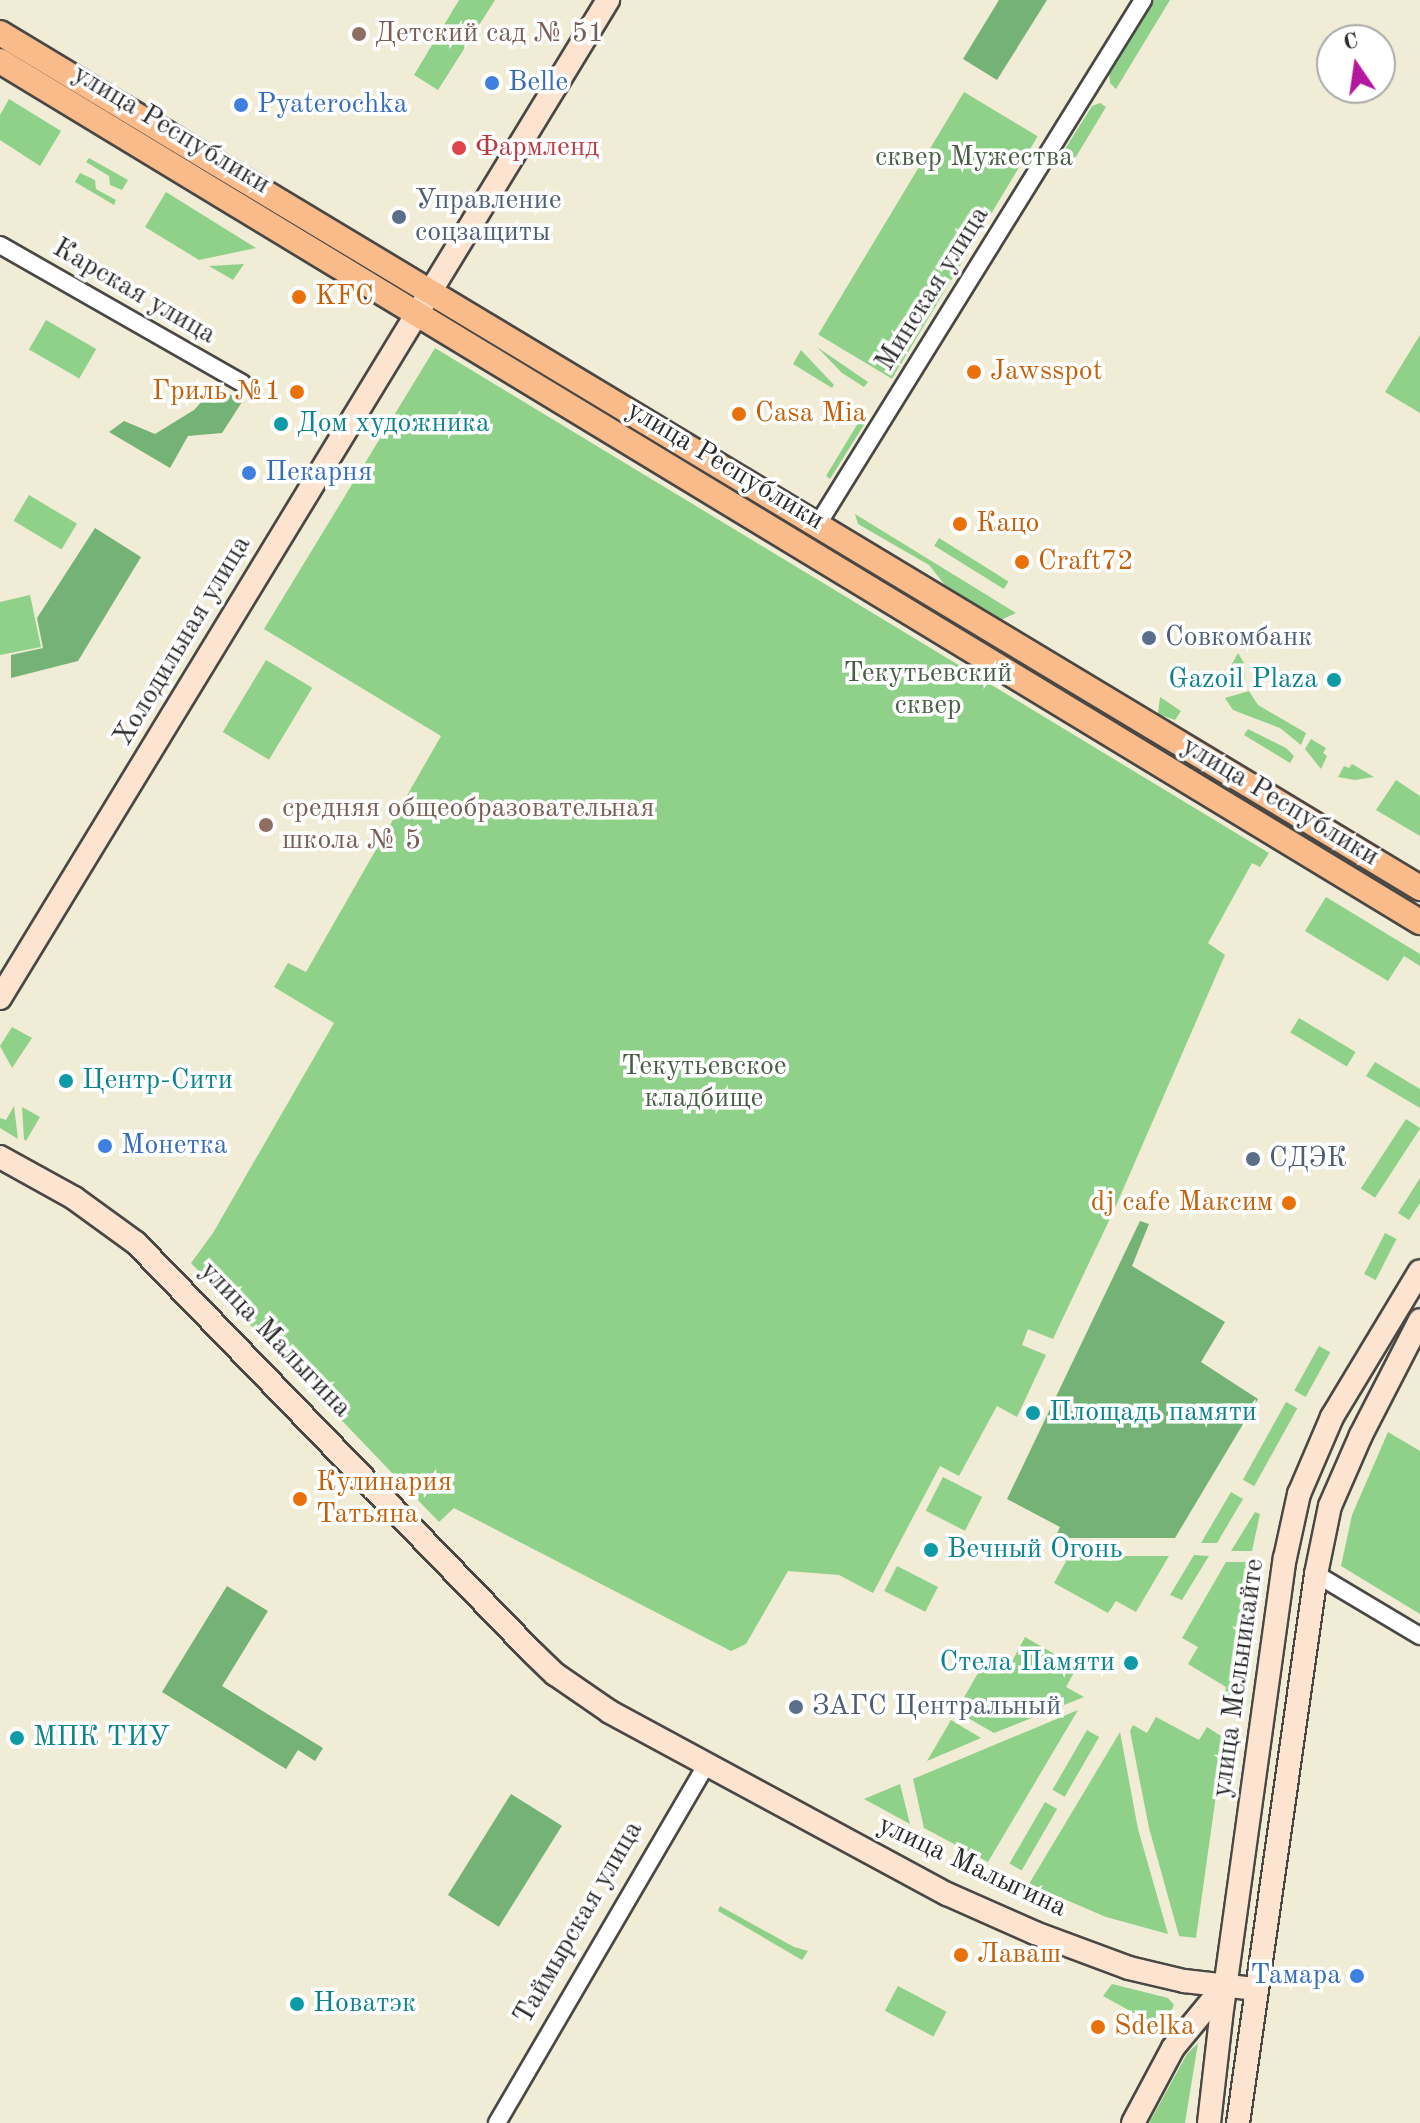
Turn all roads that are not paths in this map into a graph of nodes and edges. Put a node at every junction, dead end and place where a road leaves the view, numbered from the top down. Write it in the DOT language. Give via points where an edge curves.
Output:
graph roads {
  1 [pos="608,0"];
  2 [pos="1143,0"];
  3 [pos="0,33"];
  4 [pos="0,61"];
  5 [pos="0,245"];
  6 [pos="431,292"];
  7 [pos="417,314"];
  8 [pos="242,383"];
  9 [pos="818,524"];
  10 [pos="1420,888"];
  11 [pos="1420,922"];
  12 [pos="0,998"];
  13 [pos="0,1157"];
  14 [pos="1420,1271"];
  15 [pos="1420,1320"];
  16 [pos="1316,1574"];
  17 [pos="1420,1636"];
  18 [pos="701,1760"];
  19 [pos="1225,1985"];
  20 [pos="1255,1989"];
  21 [pos="497,2123"];
  22 [pos="1133,2123"];
  23 [pos="1209,2123"];
  24 [pos="1238,2123"];
  1 -- 6 [label="street"];
  2 -- 9 [label="street, Минская улица"];
  3 -- 6 [label="main road, улица Республики"];
  4 -- 7 [label="main road, улица Республики"];
  5 -- 8 [label="street, Карская улица"];
  6 -- 7 [label="street, Холодильная улица"];
  6 -- 9 [label="main road, улица Республики"];
  7 -- 11 [label="main road, улица Республики"];
  7 -- 12 [label="street, Холодильная улица"];
  9 -- 10 [label="main road, улица Республики"];
  13 -- 18 [label="street, улица Малыгина" via="74,1198 136,1243 555,1674"];
  14 -- 19 [label="street, улица Мельникайте" via="1332,1417 1299,1494 1285,1558"];
  15 -- 16 [label="street" via="1330,1506"];
  16 -- 17 [label="street"];
  16 -- 20 [label="street"];
  18 -- 19 [label="street, улица Малыгина" via="947,1894 1035,1933 1129,1968"];
  18 -- 21 [label="street, Таймырская улица"];
  19 -- 20 [label="street"];
  19 -- 22 [label="street" via="1173,2048"];
  19 -- 23 [label="street, улица Мельникайте"];
  20 -- 24 [label="street"];
}
